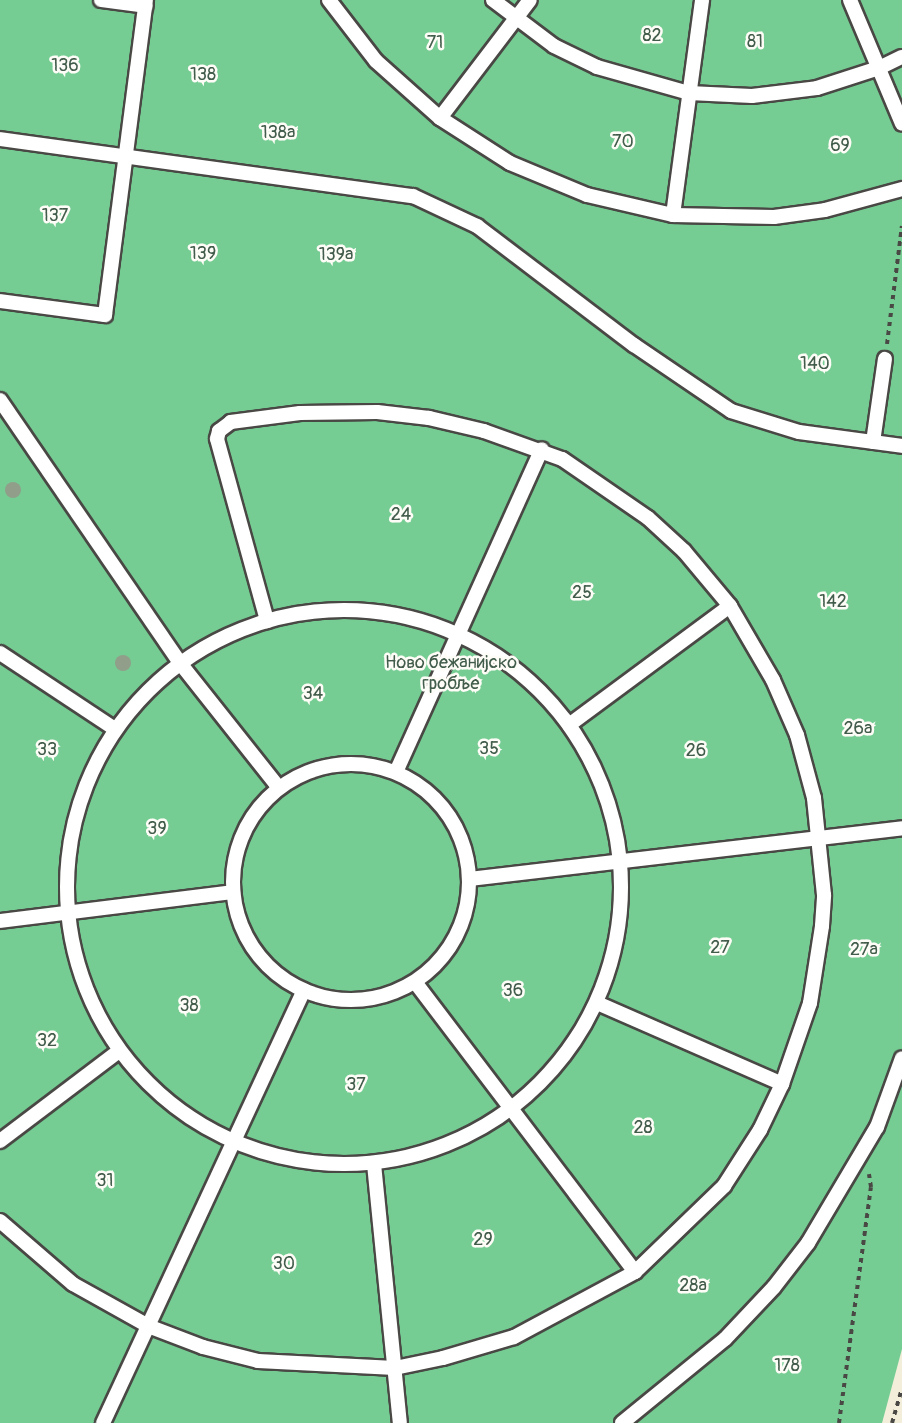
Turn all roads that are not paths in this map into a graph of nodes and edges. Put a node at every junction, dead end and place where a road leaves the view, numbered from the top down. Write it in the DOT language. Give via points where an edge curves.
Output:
graph roads {
  1 [pos="101,0"];
  2 [pos="329,0"];
  3 [pos="493,0"];
  4 [pos="530,0"];
  5 [pos="702,0"];
  6 [pos="850,0"];
  7 [pos="146,3"];
  8 [pos="515,20"];
  9 [pos="902,57"];
  10 [pos="879,69"];
  11 [pos="689,93"];
  12 [pos="440,118"];
  13 [pos="902,124"];
  14 [pos="0,139"];
  15 [pos="126,156"];
  16 [pos="902,189"];
  17 [pos="673,215"];
  18 [pos="0,302"];
  19 [pos="885,359"];
  20 [pos="0,400"];
  21 [pos="873,442"];
  22 [pos="902,446"];
  23 [pos="542,449"];
  24 [pos="730,606"];
  25 [pos="267,621"];
  26 [pos="456,633"];
  27 [pos="0,653"];
  28 [pos="180,663"];
  29 [pos="569,724"];
  30 [pos="115,729"];
  31 [pos="396,772"];
  32 [pos="279,788"];
  33 [pos="902,828"];
  34 [pos="820,837"];
  35 [pos="621,861"];
  36 [pos="470,879"];
  37 [pos="233,892"];
  38 [pos="67,913"];
  39 [pos="0,921"];
  40 [pos="415,982"];
  41 [pos="304,990"];
  42 [pos="597,1003"];
  43 [pos="119,1051"];
  44 [pos="902,1058"];
  45 [pos="782,1084"];
  46 [pos="510,1111"];
  47 [pos="0,1141"];
  48 [pos="232,1142"];
  49 [pos="374,1164"];
  50 [pos="0,1221"];
  51 [pos="635,1272"];
  52 [pos="147,1326"];
  53 [pos="395,1368"];
  54 [pos="103,1423"];
  55 [pos="400,1423"];
  56 [pos="622,1423"];
  1 -- 7 [label="lane"];
  2 -- 12 [label="lane" via="376,61"];
  3 -- 8 [label="lane"];
  4 -- 8 [label="lane"];
  5 -- 11 [label="lane"];
  6 -- 10 [label="lane"];
  7 -- 15 [label="lane"];
  8 -- 11 [label="lane" via="597,67"];
  8 -- 12 [label="lane"];
  9 -- 10 [label="lane"];
  10 -- 11 [label="lane" via="817,88 752,96"];
  10 -- 13 [label="lane"];
  11 -- 17 [label="lane"];
  12 -- 17 [label="lane" via="510,163 587,195"];
  14 -- 15 [label="lane"];
  15 -- 18 [label="lane" via="105,315"];
  15 -- 21 [label="lane" via="388,190 425,200 477,226 634,345 731,411 800,432"];
  16 -- 17 [label="lane" via="825,210 774,217"];
  19 -- 21 [label="lane"];
  20 -- 28 [label="lane"];
  21 -- 22 [label="lane"];
  23 -- 24 [label="lane" via="605,486 648,518 684,551"];
  23 -- 25 [label="lane" via="484,431 405,414 300,413 223,426 218,444"];
  23 -- 26 [label="lane"];
  24 -- 29 [label="lane"];
  24 -- 34 [label="lane" via="773,680 797,735 807,765"];
  25 -- 26 [label="lane" via="349,610 404,616"];
  25 -- 28 [label="lane" via="236,631"];
  26 -- 29 [label="lane" via="499,657 537,688"];
  26 -- 31 [label="lane"];
  27 -- 30 [label="lane"];
  28 -- 30 [label="lane" via="145,693"];
  28 -- 32 [label="lane"];
  29 -- 35 [label="lane" via="595,767 612,813"];
  30 -- 38 [label="lane" via="91,771 75,817 67,865"];
  31 -- 32 [label="lane" via="376,766 336,765 297,777"];
  31 -- 36 [label="lane" via="420,785 451,819 466,852"];
  32 -- 37 [label="lane" via="248,823 236,857"];
  33 -- 34 [label="lane"];
  34 -- 35 [label="lane"];
  34 -- 45 [label="lane" via="824,895 816,971 810,1003"];
  35 -- 36 [label="lane"];
  35 -- 42 [label="lane" via="622,909"];
  36 -- 40 [label="lane" via="468,903 458,934 434,967"];
  37 -- 38 [label="lane"];
  37 -- 41 [label="lane" via="238,917 253,947 282,977"];
  38 -- 39 [label="lane"];
  38 -- 43 [label="lane" via="76,962 90,999"];
  40 -- 41 [label="lane" via="383,995 349,1000"];
  40 -- 46 [label="lane"];
  41 -- 48 [label="lane"];
  42 -- 45 [label="lane"];
  42 -- 46 [label="lane" via="567,1053 545,1080"];
  43 -- 47 [label="lane"];
  43 -- 48 [label="lane" via="152,1088 189,1118"];
  44 -- 56 [label="lane" via="877,1127 808,1243 774,1287 695,1367"];
  45 -- 51 [label="lane" via="760,1130 724,1186"];
  46 -- 49 [label="lane" via="468,1136 431,1151"];
  46 -- 51 [label="lane"];
  48 -- 49 [label="lane" via="302,1162"];
  48 -- 52 [label="lane"];
  49 -- 53 [label="lane"];
  50 -- 52 [label="lane" via="73,1284"];
  51 -- 53 [label="lane" via="514,1337 453,1356"];
  52 -- 53 [label="lane" via="258,1361"];
  52 -- 54 [label="lane"];
  53 -- 55 [label="lane"];
}
